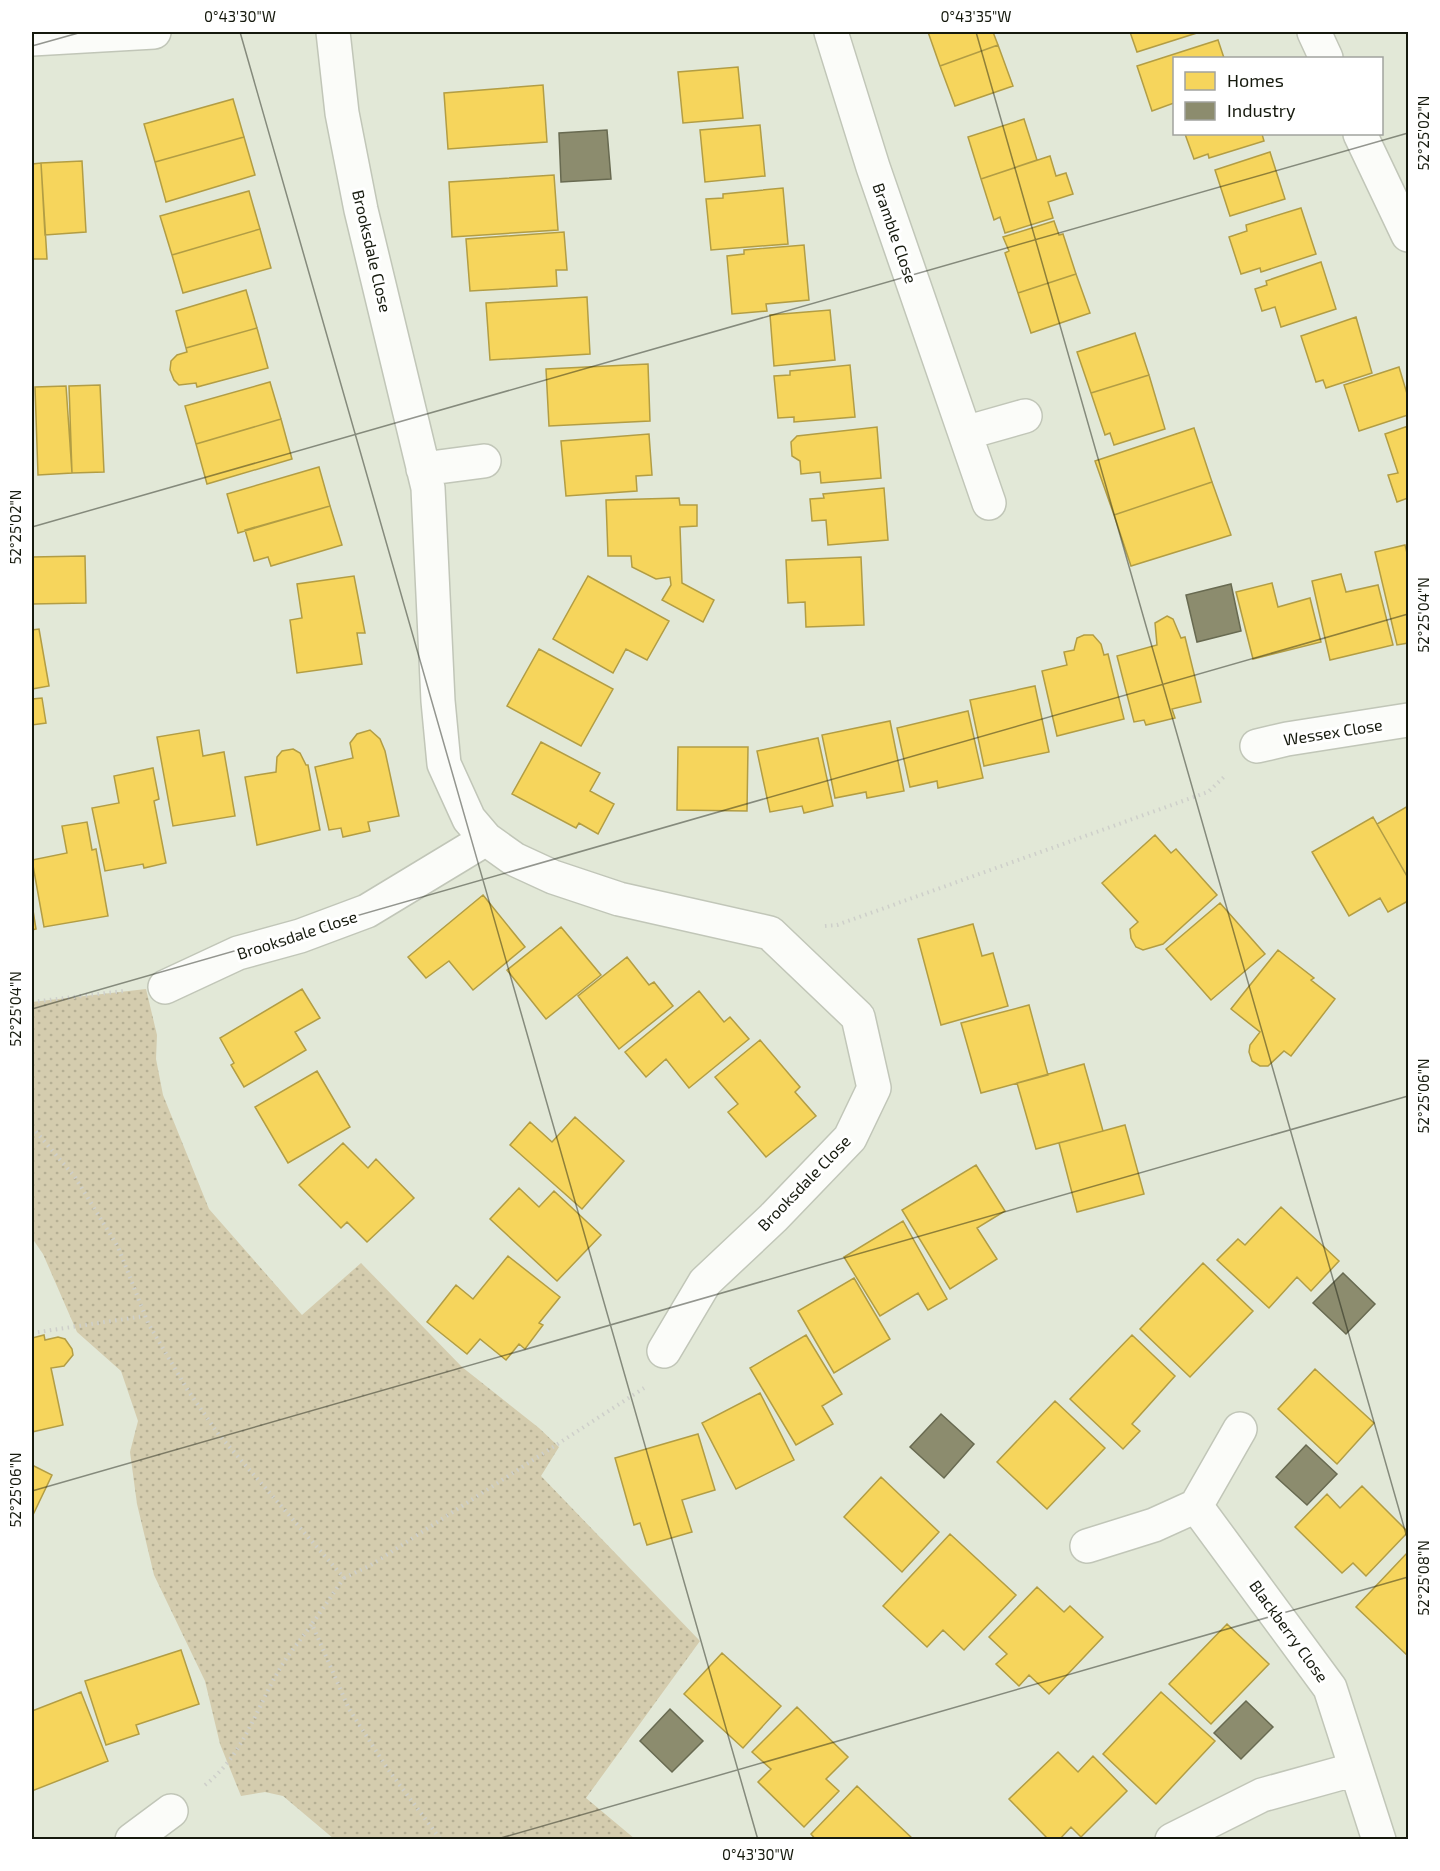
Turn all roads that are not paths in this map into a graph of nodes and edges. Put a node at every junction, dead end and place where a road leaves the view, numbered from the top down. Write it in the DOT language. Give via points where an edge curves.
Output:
graph roads {
  1 [pos="154,32"];
  2 [pos="333,32"];
  3 [pos="831,32"];
  4 [pos="1314,32"];
  5 [pos="32,39"];
  6 [pos="1326,57"];
  7 [pos="1360,135"];
  8 [pos="1408,235"];
  9 [pos="1025,416"];
  10 [pos="965,433"];
  11 [pos="484,461"];
  12 [pos="423,469"];
  13 [pos="989,503"];
  14 [pos="1408,720"];
  15 [pos="1257,746"];
  16 [pos="486,839"];
  17 [pos="165,987"];
  18 [pos="664,1351"];
  19 [pos="1240,1429"];
  20 [pos="1197,1506"];
  21 [pos="1087,1546"];
  22 [pos="1356,1768"];
  23 [pos="171,1811"];
  24 [pos="132,1839"];
  25 [pos="1172,1839"];
  26 [pos="1379,1839"];
  1 -- 5 [label="street"];
  2 -- 12 [label="street, Brooksdale Close" via="342,113 361,210"];
  3 -- 10 [label="street, Bramble Close"];
  4 -- 6 [label="street"];
  7 -- 8 [label="street"];
  9 -- 10 [label="street"];
  10 -- 13 [label="street, Bramble Close"];
  11 -- 12 [label="street"];
  12 -- 16 [label="street, Brooksdale Close" via="428,488 444,764 468,819"];
  14 -- 15 [label="street, Wessex Close"];
  16 -- 17 [label="street, Brooksdale Close" via="367,911 238,954"];
  16 -- 18 [label="street, Brooksdale Close" via="514,859 553,877 619,899 770,933 858,1017 874,1088 850,1138 705,1282"];
  19 -- 20 [label="street"];
  20 -- 21 [label="street" via="1154,1525"];
  20 -- 22 [label="street, Blackberry Close" via="1330,1688"];
  22 -- 25 [label="street" via="1262,1795"];
  22 -- 26 [label="street, Blackberry Close"];
  23 -- 24 [label="street"];
}
